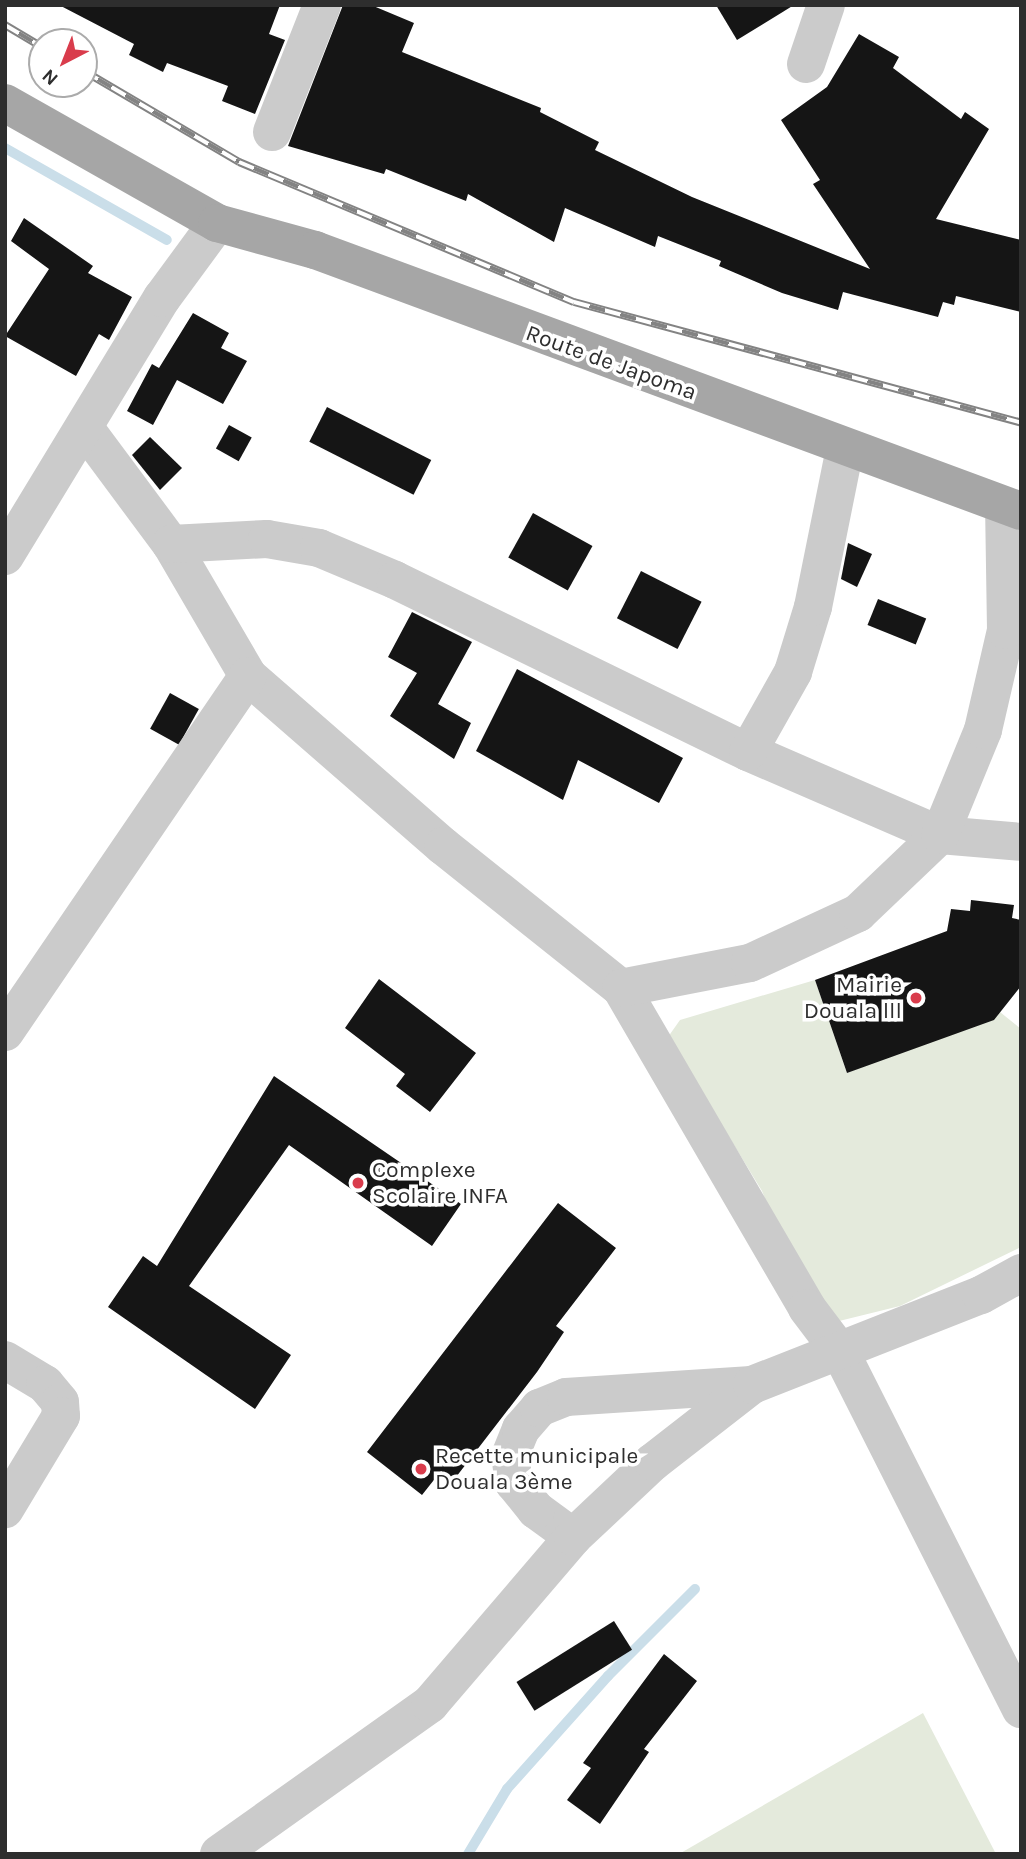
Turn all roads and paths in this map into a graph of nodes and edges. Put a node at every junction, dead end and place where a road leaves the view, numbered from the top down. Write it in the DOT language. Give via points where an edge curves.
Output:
graph roads {
  1 [pos="322,5"];
  2 [pos="827,5"];
  3 [pos="806,64"];
  4 [pos="8,110"];
  5 [pos="272,132"];
  6 [pos="217,223"];
  7 [pos="84,428"];
  8 [pos="845,448"];
  9 [pos="1013,509"];
  10 [pos="171,544"];
  11 [pos="5,556"];
  12 [pos="1014,575"];
  13 [pos="248,676"];
  14 [pos="748,752"];
  15 [pos="940,835"];
  16 [pos="1021,842"];
  17 [pos="621,988"];
  18 [pos="5,1032"];
  19 [pos="1021,1273"];
  20 [pos="841,1353"];
  21 [pos="5,1360"];
  22 [pos="752,1385"];
  23 [pos="5,1509"];
  24 [pos="573,1537"];
  25 [pos="1021,1709"];
  26 [pos="219,1854"];
  1 -- 5 [label="street"];
  2 -- 3 [label="street"];
  4 -- 6 [label="main road, Route de Japoma"];
  6 -- 7 [label="street" via="162,298"];
  6 -- 8 [label="main road, Route de Japoma" via="315,250"];
  7 -- 10 [label="street"];
  7 -- 11 [label="street"];
  8 -- 9 [label="main road, Route de Japoma"];
  8 -- 14 [label="street" via="813,607 793,673"];
  9 -- 12 [label="street"];
  10 -- 13 [label="street"];
  10 -- 14 [label="street" via="267,539 319,548 395,580"];
  12 -- 15 [label="street" via="983,730"];
  13 -- 17 [label="street" via="443,846"];
  13 -- 18 [label="street"];
  14 -- 15 [label="street"];
  15 -- 16 [label="street"];
  15 -- 17 [label="street" via="858,913 750,963"];
  17 -- 20 [label="street" via="807,1308"];
  19 -- 20 [label="street" via="981,1295"];
  20 -- 22 [label="street"];
  20 -- 25 [label="street"];
  21 -- 23 [label="street" via="45,1384 60,1402 61,1416"];
  22 -- 24 [label="street" via="653,1462"];
  22 -- 24 [label="street" via="566,1397 539,1408 521,1429 510,1456 514,1483 536,1510"];
  24 -- 26 [label="street" via="430,1704"];
}
